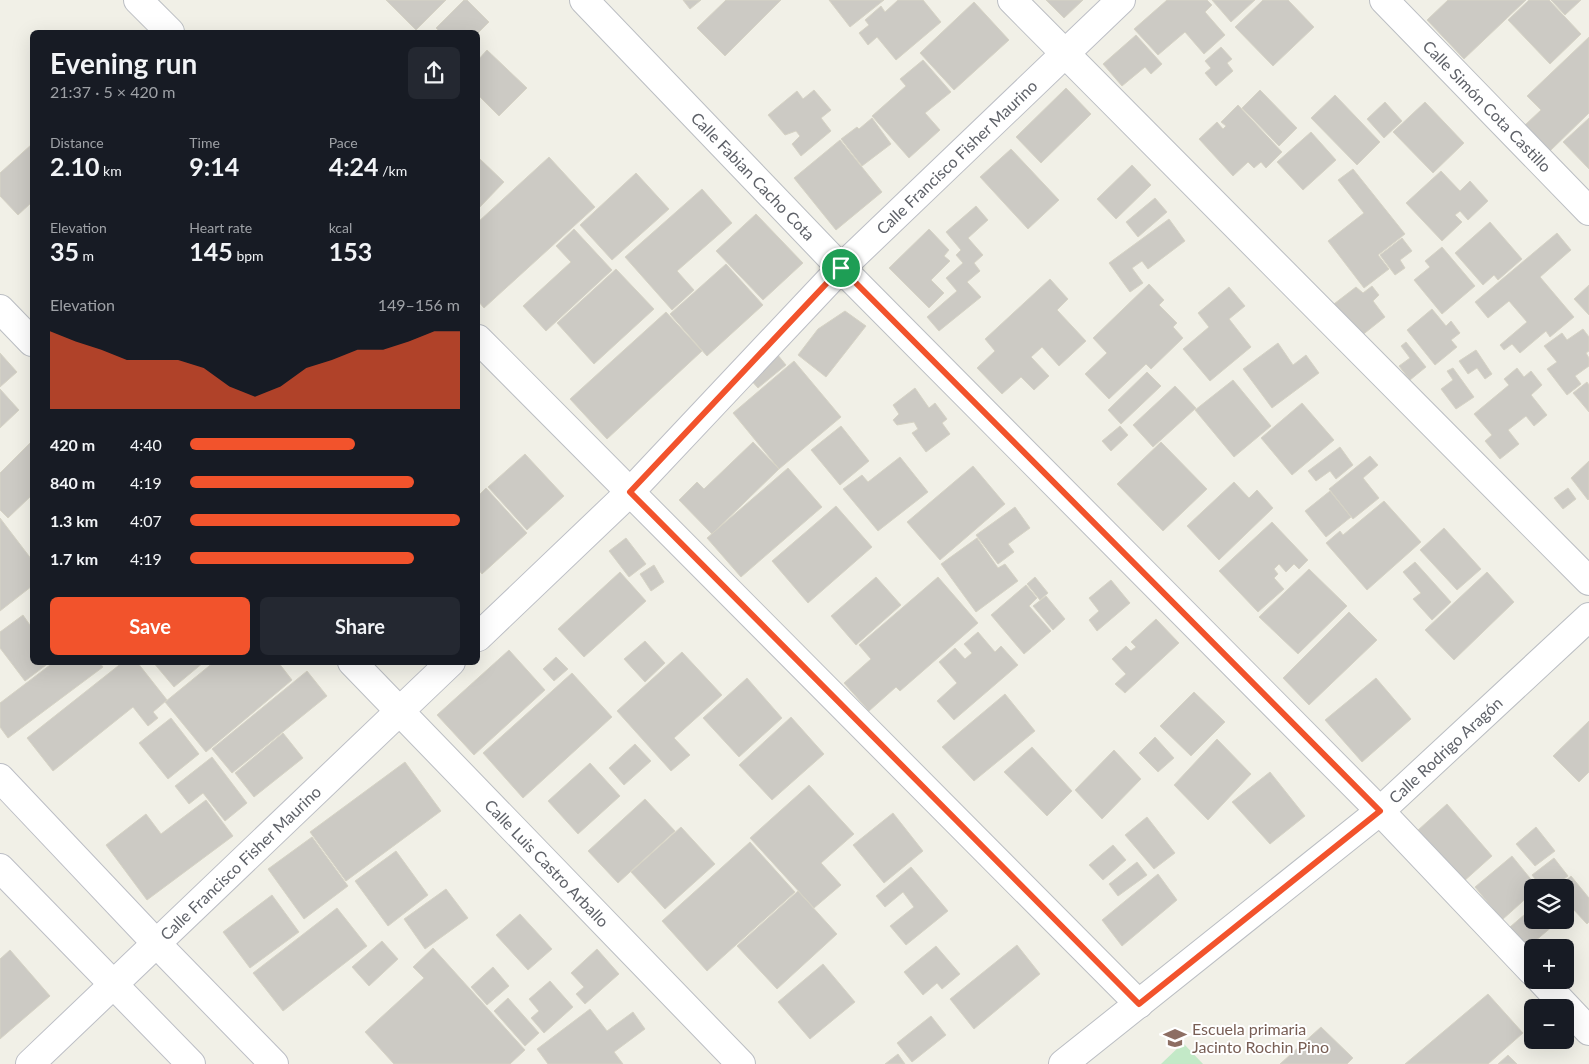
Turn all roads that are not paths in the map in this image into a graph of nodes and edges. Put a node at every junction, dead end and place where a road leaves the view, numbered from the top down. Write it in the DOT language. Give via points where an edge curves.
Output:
graph roads {
  1 [pos="138,0"];
  2 [pos="584,0"];
  3 [pos="1012,0"];
  4 [pos="1121,0"];
  5 [pos="1384,0"];
  6 [pos="168,30"];
  7 [pos="1066,54"];
  8 [pos="1589,211"];
  9 [pos="841,268"];
  10 [pos="0,309"];
  11 [pos="30,340"];
  12 [pos="480,341"];
  13 [pos="630,492"];
  14 [pos="1589,581"];
  15 [pos="1589,618"];
  16 [pos="480,635"];
  17 [pos="355,665"];
  18 [pos="448,665"];
  19 [pos="400,711"];
  20 [pos="0,778"];
  21 [pos="1380,811"];
  22 [pos="0,868"];
  23 [pos="156,943"];
  24 [pos="1524,963"];
  25 [pos="113,985"];
  26 [pos="1549,989"];
  27 [pos="1139,1004"];
  28 [pos="1589,1031"];
  29 [pos="30,1064"];
  30 [pos="191,1064"];
  31 [pos="274,1064"];
  32 [pos="741,1064"];
  33 [pos="1063,1064"];
  1 -- 6 [label="street"];
  2 -- 9 [label="street, Calle Fabian Cacho Cota"];
  3 -- 7 [label="street"];
  4 -- 7 [label="street, Calle Francisco Fisher Maurino"];
  5 -- 8 [label="street, Calle Simón Cota Castillo"];
  7 -- 9 [label="street, Calle Francisco Fisher Maurino"];
  7 -- 14 [label="street"];
  9 -- 13 [label="street, Calle Francisco Fisher Maurino"];
  9 -- 21 [label="street, Calle Fabian Cacho Cota"];
  10 -- 11 [label="street"];
  12 -- 13 [label="street"];
  13 -- 16 [label="street, Calle Francisco Fisher Maurino"];
  13 -- 27 [label="street"];
  15 -- 21 [label="street, Calle Rodrigo Aragón"];
  17 -- 19 [label="street, Calle Luis Castro Arballo"];
  18 -- 19 [label="street, Calle Francisco Fisher Maurino"];
  19 -- 23 [label="street, Calle Francisco Fisher Maurino"];
  19 -- 32 [label="street, Calle Luis Castro Arballo"];
  20 -- 23 [label="street"];
  21 -- 24 [label="street, Calle Fabian Cacho Cota"];
  21 -- 27 [label="street, Calle Rodrigo Aragón"];
  22 -- 25 [label="street"];
  23 -- 25 [label="street, Calle Francisco Fisher Maurino"];
  23 -- 31 [label="street"];
  25 -- 29 [label="street, Calle Francisco Fisher Maurino"];
  25 -- 30 [label="street"];
  26 -- 28 [label="street"];
  27 -- 33 [label="street, Calle Rodrigo Aragón"];
}
